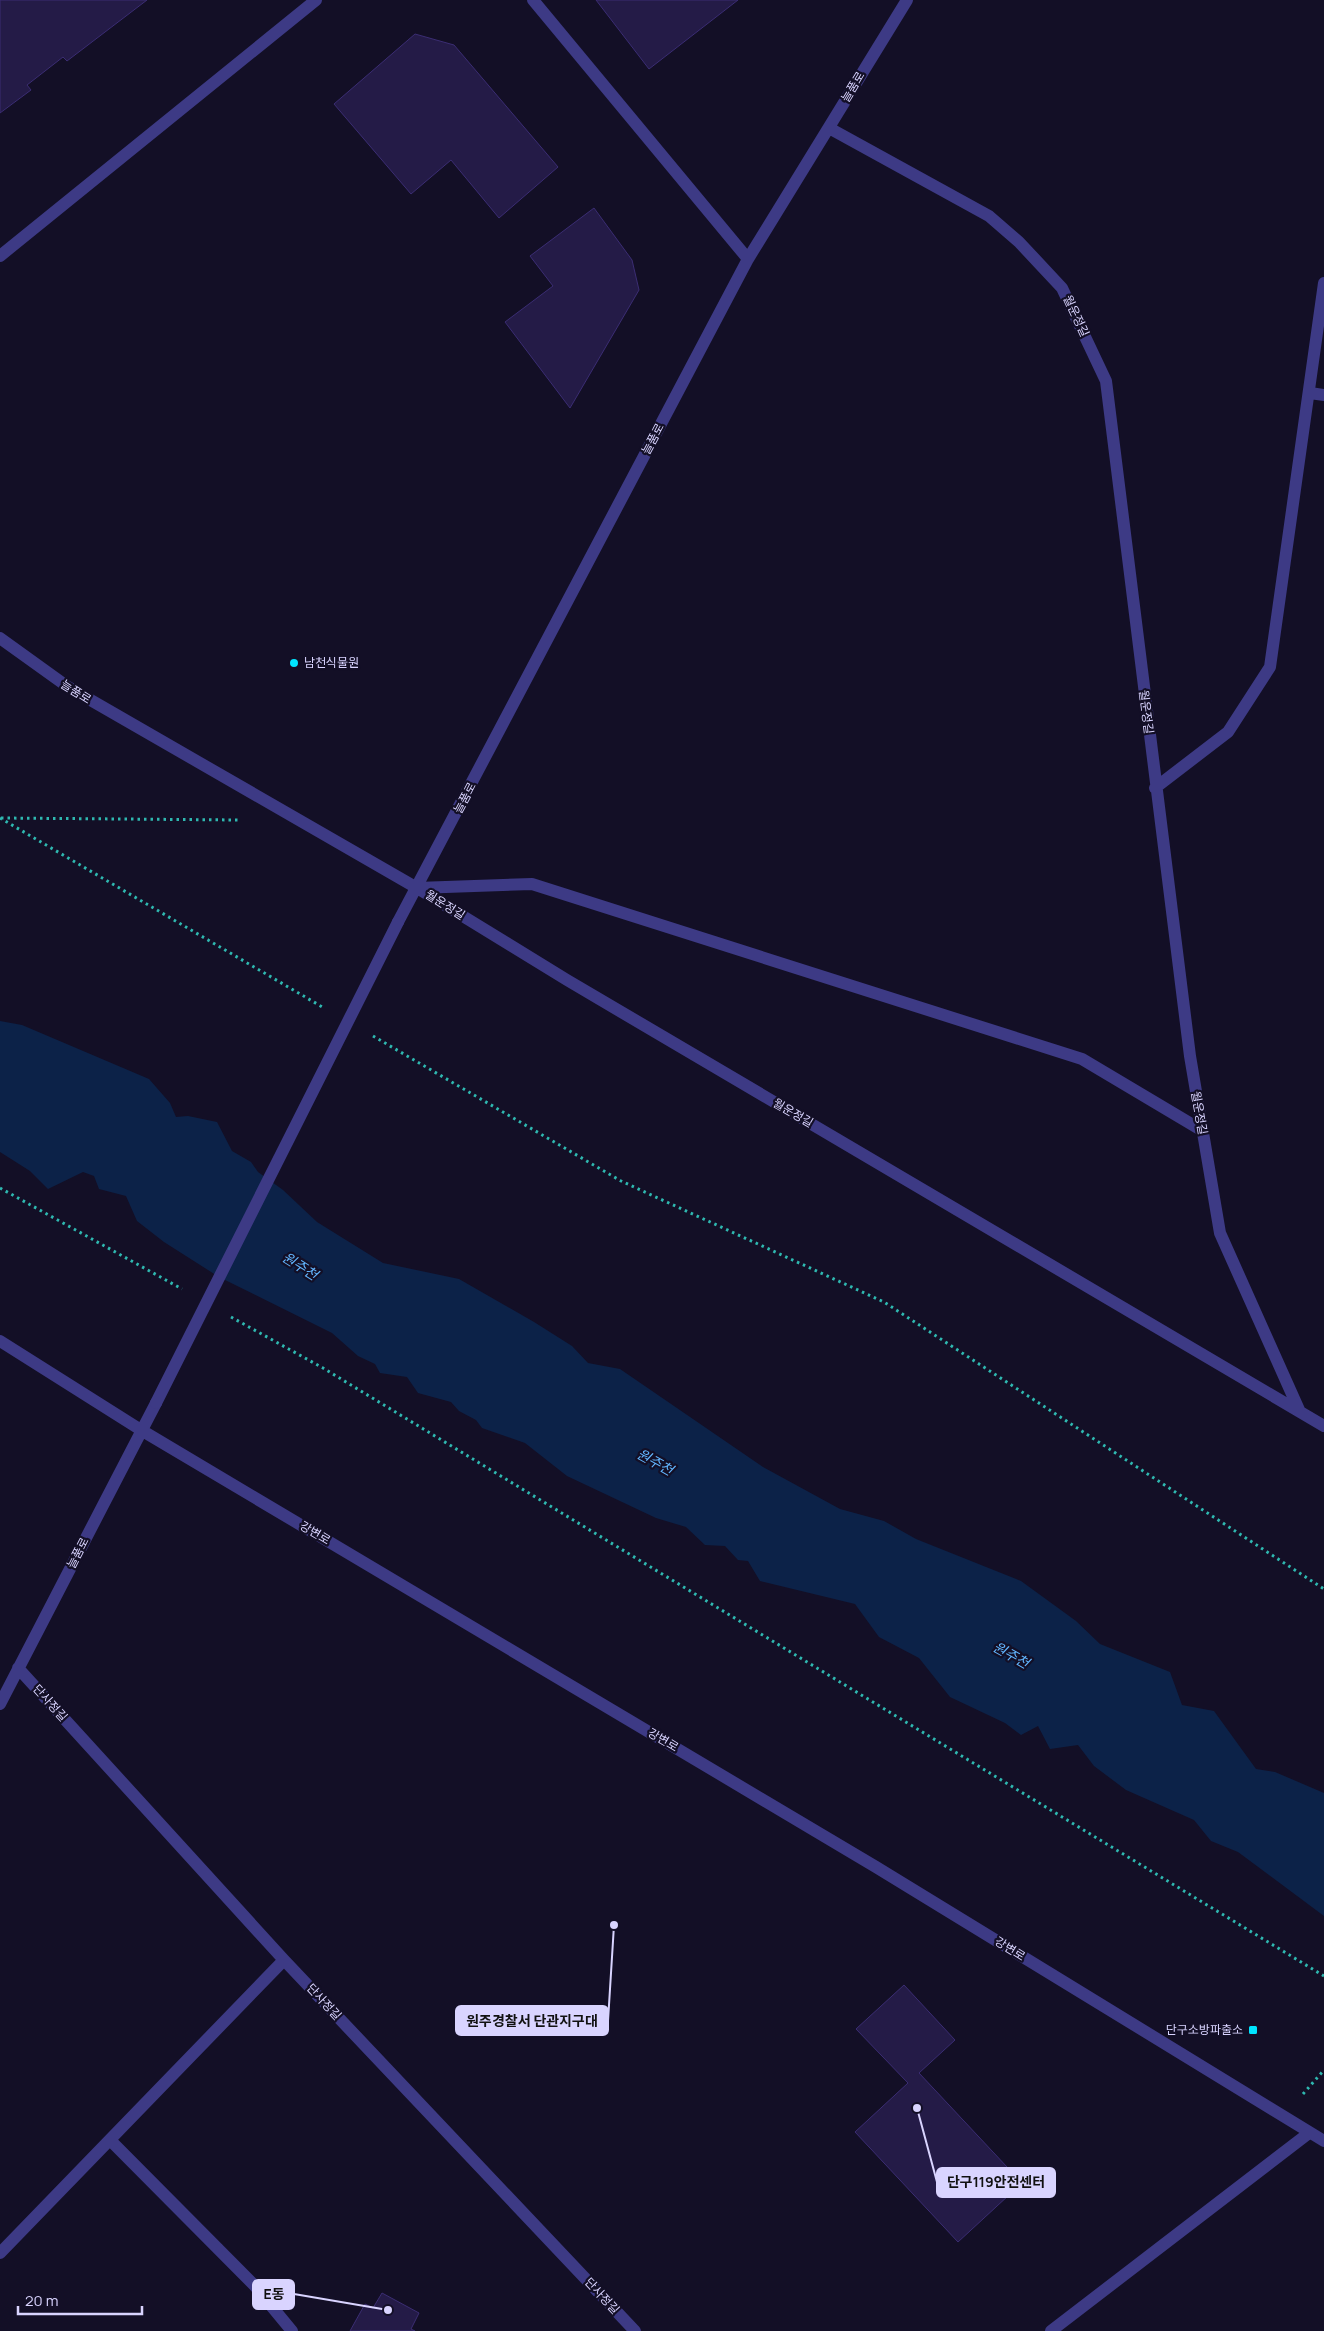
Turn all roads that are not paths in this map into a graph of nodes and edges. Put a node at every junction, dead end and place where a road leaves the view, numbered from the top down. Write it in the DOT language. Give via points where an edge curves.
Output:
graph roads {
  1 [pos="316,0"];
  2 [pos="533,0"];
  3 [pos="907,0"];
  4 [pos="829,128"];
  5 [pos="0,256"];
  6 [pos="748,259"];
  7 [pos="1324,283"];
  8 [pos="1310,393"];
  9 [pos="1324,396"];
  10 [pos="0,638"];
  11 [pos="1156,788"];
  12 [pos="417,888"];
  13 [pos="1202,1132"];
  14 [pos="0,1341"];
  15 [pos="1300,1412"];
  16 [pos="1324,1426"];
  17 [pos="141,1430"];
  18 [pos="18,1668"];
  19 [pos="0,1704"];
  20 [pos="284,1960"];
  21 [pos="1309,2133"];
  22 [pos="110,2140"];
  23 [pos="1324,2141"];
  24 [pos="0,2253"];
  25 [pos="292,2331"];
  26 [pos="635,2331"];
  27 [pos="1051,2331"];
  1 -- 5 [label="street"];
  2 -- 6 [label="street"];
  3 -- 4 [label="street, 늘품로"];
  4 -- 6 [label="street, 늘품로"];
  4 -- 11 [label="street, 월운정길" via="989,216 1019,242 1062,288 1106,381"];
  6 -- 12 [label="street, 늘품로"];
  7 -- 8 [label="street"];
  8 -- 9 [label="street"];
  8 -- 11 [label="street" via="1270,667 1228,732"];
  10 -- 12 [label="street, 늘품로" via="68,688"];
  11 -- 13 [label="street, 월운정길"];
  12 -- 13 [label="street" via="532,884 1082,1058"];
  12 -- 15 [label="street, 월운정길" via="567,980"];
  12 -- 17 [label="street, 늘품로, bridge"];
  13 -- 15 [label="street, 월운정길" via="1220,1233"];
  14 -- 17 [label="street, 강변로"];
  15 -- 16 [label="street, 월운정길"];
  17 -- 18 [label="street, 늘품로"];
  17 -- 21 [label="street, 강변로" via="876,1866"];
  18 -- 19 [label="street, 늘품로"];
  18 -- 20 [label="street, 단사정길"];
  20 -- 22 [label="street"];
  20 -- 26 [label="street, 단사정길"];
  21 -- 23 [label="street, 강변로"];
  21 -- 27 [label="street"];
  22 -- 24 [label="street"];
  22 -- 25 [label="street" via="254,2285"];
}
